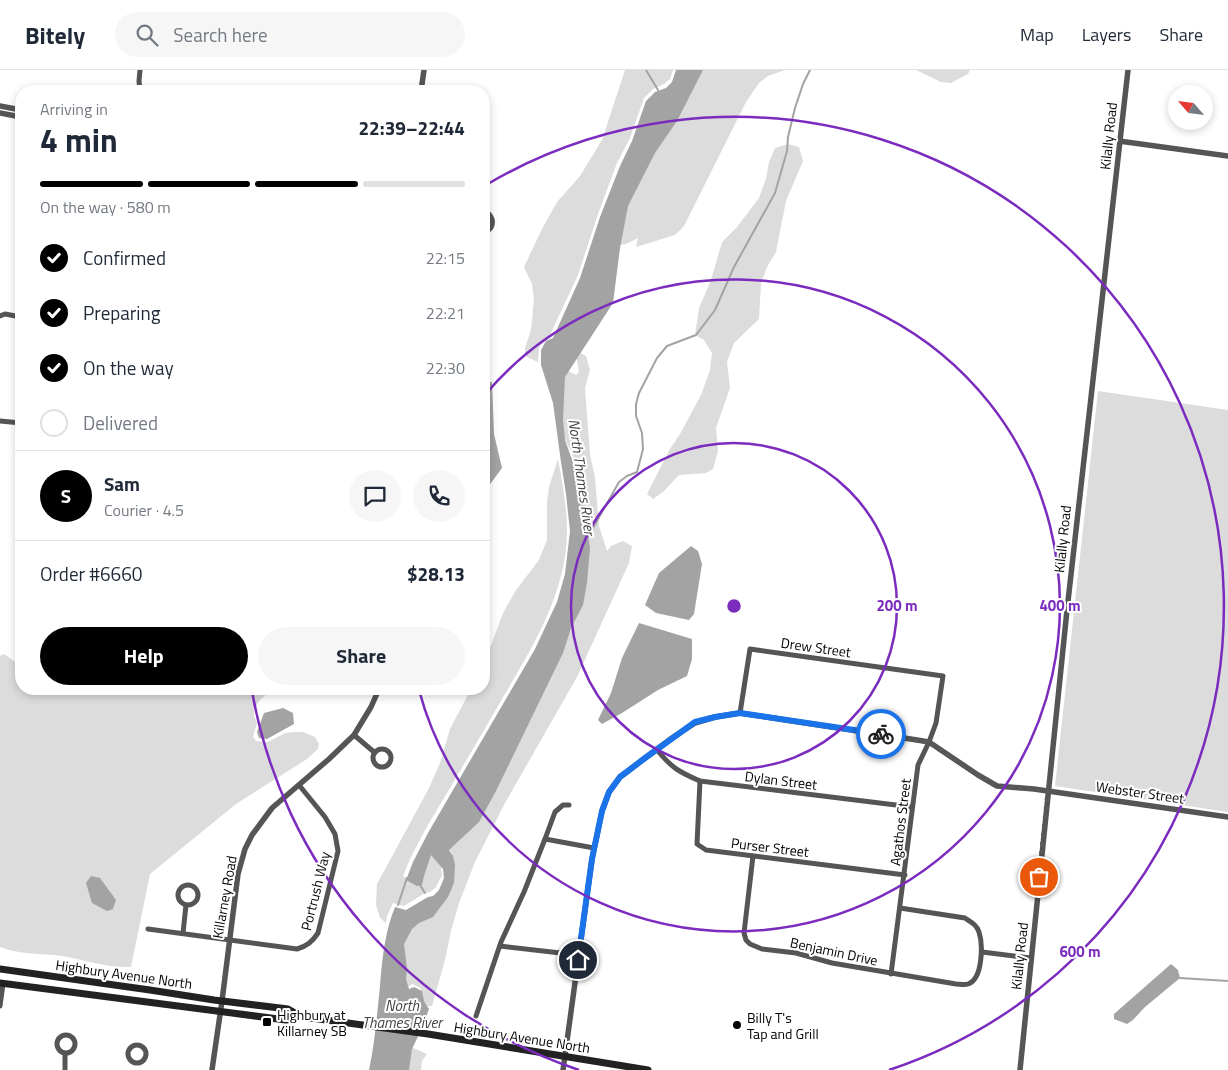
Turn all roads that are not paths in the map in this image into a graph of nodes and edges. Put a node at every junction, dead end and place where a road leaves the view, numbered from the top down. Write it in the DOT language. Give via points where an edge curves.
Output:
graph roads {
  1 [pos="140,70"];
  2 [pos="424,70"];
  3 [pos="1128,70"];
  4 [pos="139,85"];
  5 [pos="422,85"];
  6 [pos="0,106"];
  7 [pos="15,109"];
  8 [pos="0,113"];
  9 [pos="15,116"];
  10 [pos="1119,142"];
  11 [pos="1228,156"];
  12 [pos="490,216"];
  13 [pos="490,230"];
  14 [pos="0,316"];
  15 [pos="15,316"];
  16 [pos="0,421"];
  17 [pos="15,422"];
  18 [pos="944,676"];
  19 [pos="376,695"];
  20 [pos="740,713"];
  21 [pos="354,735"];
  22 [pos="929,742"];
  23 [pos="657,750"];
  24 [pos="374,752"];
  25 [pos="700,781"];
  26 [pos="299,785"];
  27 [pos="1048,791"];
  28 [pos="569,805"];
  29 [pos="912,807"];
  30 [pos="1228,817"];
  31 [pos="545,839"];
  32 [pos="594,848"];
  33 [pos="753,856"];
  34 [pos="905,875"];
  35 [pos="186,904"];
  36 [pos="900,908"];
  37 [pos="148,929"];
  38 [pos="183,934"];
  39 [pos="230,940"];
  40 [pos="500,946"];
  41 [pos="982,952"];
  42 [pos="578,955"];
  43 [pos="1031,958"];
  44 [pos="0,969"];
  45 [pos="891,974"];
  46 [pos="2,983"];
  47 [pos="222,1001"];
  48 [pos="0,1006"];
  49 [pos="221,1011"];
  50 [pos="476,1016"];
  51 [pos="302,1017"];
  52 [pos="65,1054"];
  53 [pos="564,1057"];
  54 [pos="136,1063"];
  55 [pos="65,1070"];
  56 [pos="135,1070"];
  57 [pos="212,1070"];
  58 [pos="563,1070"];
  59 [pos="648,1070"];
  60 [pos="1020,1070"];
  1 -- 4 [label="street"];
  2 -- 5 [label="street"];
  3 -- 10 [label="street, Kilally Road"];
  6 -- 7 [label="street"];
  8 -- 9 [label="street"];
  10 -- 11 [label="street"];
  10 -- 27 [label="street, Kilally Road"];
  12 -- 13 [label="street" via="493,221"];
  14 -- 15 [label="street"];
  16 -- 17 [label="street"];
  18 -- 20 [label="street, Drew Street" via="750,649"];
  18 -- 22 [label="street, Agathos Street"];
  19 -- 21 [label="street, Killarney Road"];
  20 -- 22 [label="street"];
  20 -- 23 [label="street" via="695,722"];
  21 -- 24 [label="street"];
  21 -- 26 [label="street, Killarney Road"];
  22 -- 27 [label="street, Webster Street" via="997,786"];
  22 -- 29 [label="street, Agathos Street" via="918,765"];
  23 -- 25 [label="street, Dylan Street" via="669,764"];
  23 -- 32 [label="street" via="620,777 609,792"];
  25 -- 29 [label="street, Dylan Street"];
  25 -- 33 [label="street, Purser Street" via="697,844 706,850"];
  26 -- 39 [label="street, Killarney Road" via="272,808 245,849 238,874"];
  26 -- 39 [label="street, Portrush Way" via="332,828 338,851 318,934 310,944 297,948"];
  27 -- 30 [label="street, Webster Street"];
  27 -- 43 [label="street, Kilally Road"];
  28 -- 31 [label="street" via="563,804 555,812"];
  29 -- 34 [label="street, Agathos Street"];
  31 -- 32 [label="street"];
  31 -- 40 [label="street"];
  32 -- 42 [label="street"];
  33 -- 34 [label="street, Purser Street"];
  33 -- 45 [label="street, Benjamin Drive" via="744,933 750,944"];
  34 -- 36 [label="street, Agathos Street"];
  35 -- 38 [label="street"];
  36 -- 41 [label="street, Benjamin Drive" via="965,918 979,931"];
  36 -- 45 [label="street, Agathos Street"];
  37 -- 38 [label="street, Portrush Way"];
  38 -- 39 [label="street, Portrush Way"];
  39 -- 47 [label="street, Killarney Road"];
  40 -- 42 [label="street"];
  40 -- 50 [label="street"];
  41 -- 43 [label="street"];
  41 -- 45 [label="street, Benjamin Drive" via="975,979 968,984"];
  42 -- 53 [label="street"];
  43 -- 60 [label="street, Kilally Road"];
  44 -- 47 [label="main road, Highbury Avenue North"];
  46 -- 48 [label="street"];
  46 -- 49 [label="main road, Highbury Avenue North"];
  47 -- 49 [label="street, Killarney Road"];
  47 -- 51 [label="main road, Highbury Avenue North" via="288,1009"];
  49 -- 51 [label="main road, Highbury Avenue North" via="286,1020"];
  49 -- 57 [label="street, Killarney Road"];
  51 -- 53 [label="main road, Highbury Avenue North"];
  52 -- 55 [label="street"];
  53 -- 58 [label="street"];
  53 -- 59 [label="main road, Highbury Avenue North"];
  54 -- 56 [label="street"];
}
